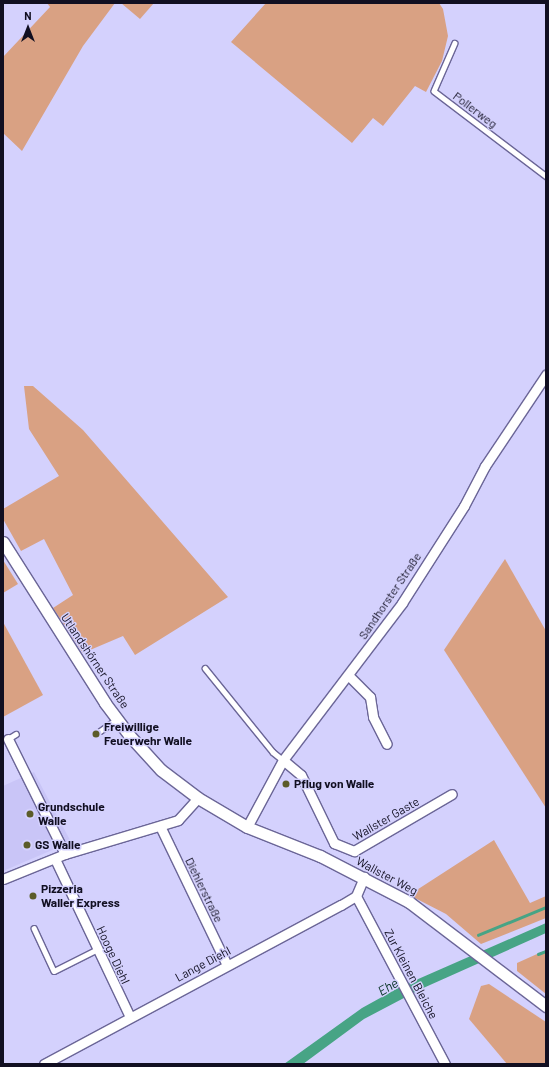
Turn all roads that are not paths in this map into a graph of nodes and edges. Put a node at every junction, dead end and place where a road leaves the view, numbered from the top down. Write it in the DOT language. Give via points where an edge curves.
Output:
graph roads {
  1 [pos="455,43"];
  2 [pos="546,176"];
  3 [pos="546,375"];
  4 [pos="3,542"];
  5 [pos="205,668"];
  6 [pos="349,676"];
  7 [pos="117,719"];
  8 [pos="100,731"];
  9 [pos="16,734"];
  10 [pos="8,739"];
  11 [pos="387,744"];
  12 [pos="283,760"];
  13 [pos="452,794"];
  14 [pos="198,798"];
  15 [pos="160,826"];
  16 [pos="247,827"];
  17 [pos="65,854"];
  18 [pos="55,859"];
  19 [pos="364,877"];
  20 [pos="3,879"];
  21 [pos="356,896"];
  22 [pos="34,928"];
  23 [pos="98,949"];
  24 [pos="227,965"];
  25 [pos="546,1006"];
  26 [pos="130,1018"];
  27 [pos="44,1064"];
  28 [pos="445,1064"];
  1 -- 2 [label="lane, Pollerweg" via="434,91"];
  3 -- 6 [label="street, Sandhorster Straße" via="485,466 464,506 402,603"];
  4 -- 7 [label="street, Utlandshörner Straße"];
  5 -- 12 [label="lane, Wallster Gaste" via="273,752"];
  6 -- 11 [label="street" via="370,697 373,716"];
  6 -- 12 [label="street, Sandhorster Straße"];
  7 -- 8 [label="lane"];
  7 -- 14 [label="street, Utlandshörner Straße" via="161,770"];
  9 -- 10 [label="lane"];
  10 -- 17 [label="street"];
  12 -- 13 [label="street, Wallster Gaste" via="301,775 334,843 354,851"];
  12 -- 16 [label="street, Sandhorster Straße"];
  14 -- 15 [label="street" via="178,820"];
  14 -- 16 [label="street, Wallster Weg"];
  15 -- 17 [label="street"];
  15 -- 24 [label="street, Diehlerstraße"];
  16 -- 19 [label="street, Wallster Weg"];
  17 -- 18 [label="street"];
  18 -- 20 [label="street"];
  18 -- 23 [label="street, Hooge Diehl"];
  19 -- 21 [label="street"];
  19 -- 25 [label="street, Wallster Weg" via="409,902"];
  21 -- 24 [label="street, Lange Diehl"];
  21 -- 28 [label="street, Zur Kleinen Bleiche"];
  22 -- 23 [label="lane" via="54,971"];
  23 -- 26 [label="street, Hooge Diehl"];
  24 -- 26 [label="street, Lange Diehl"];
  26 -- 27 [label="street, Lange Diehl"];
}
